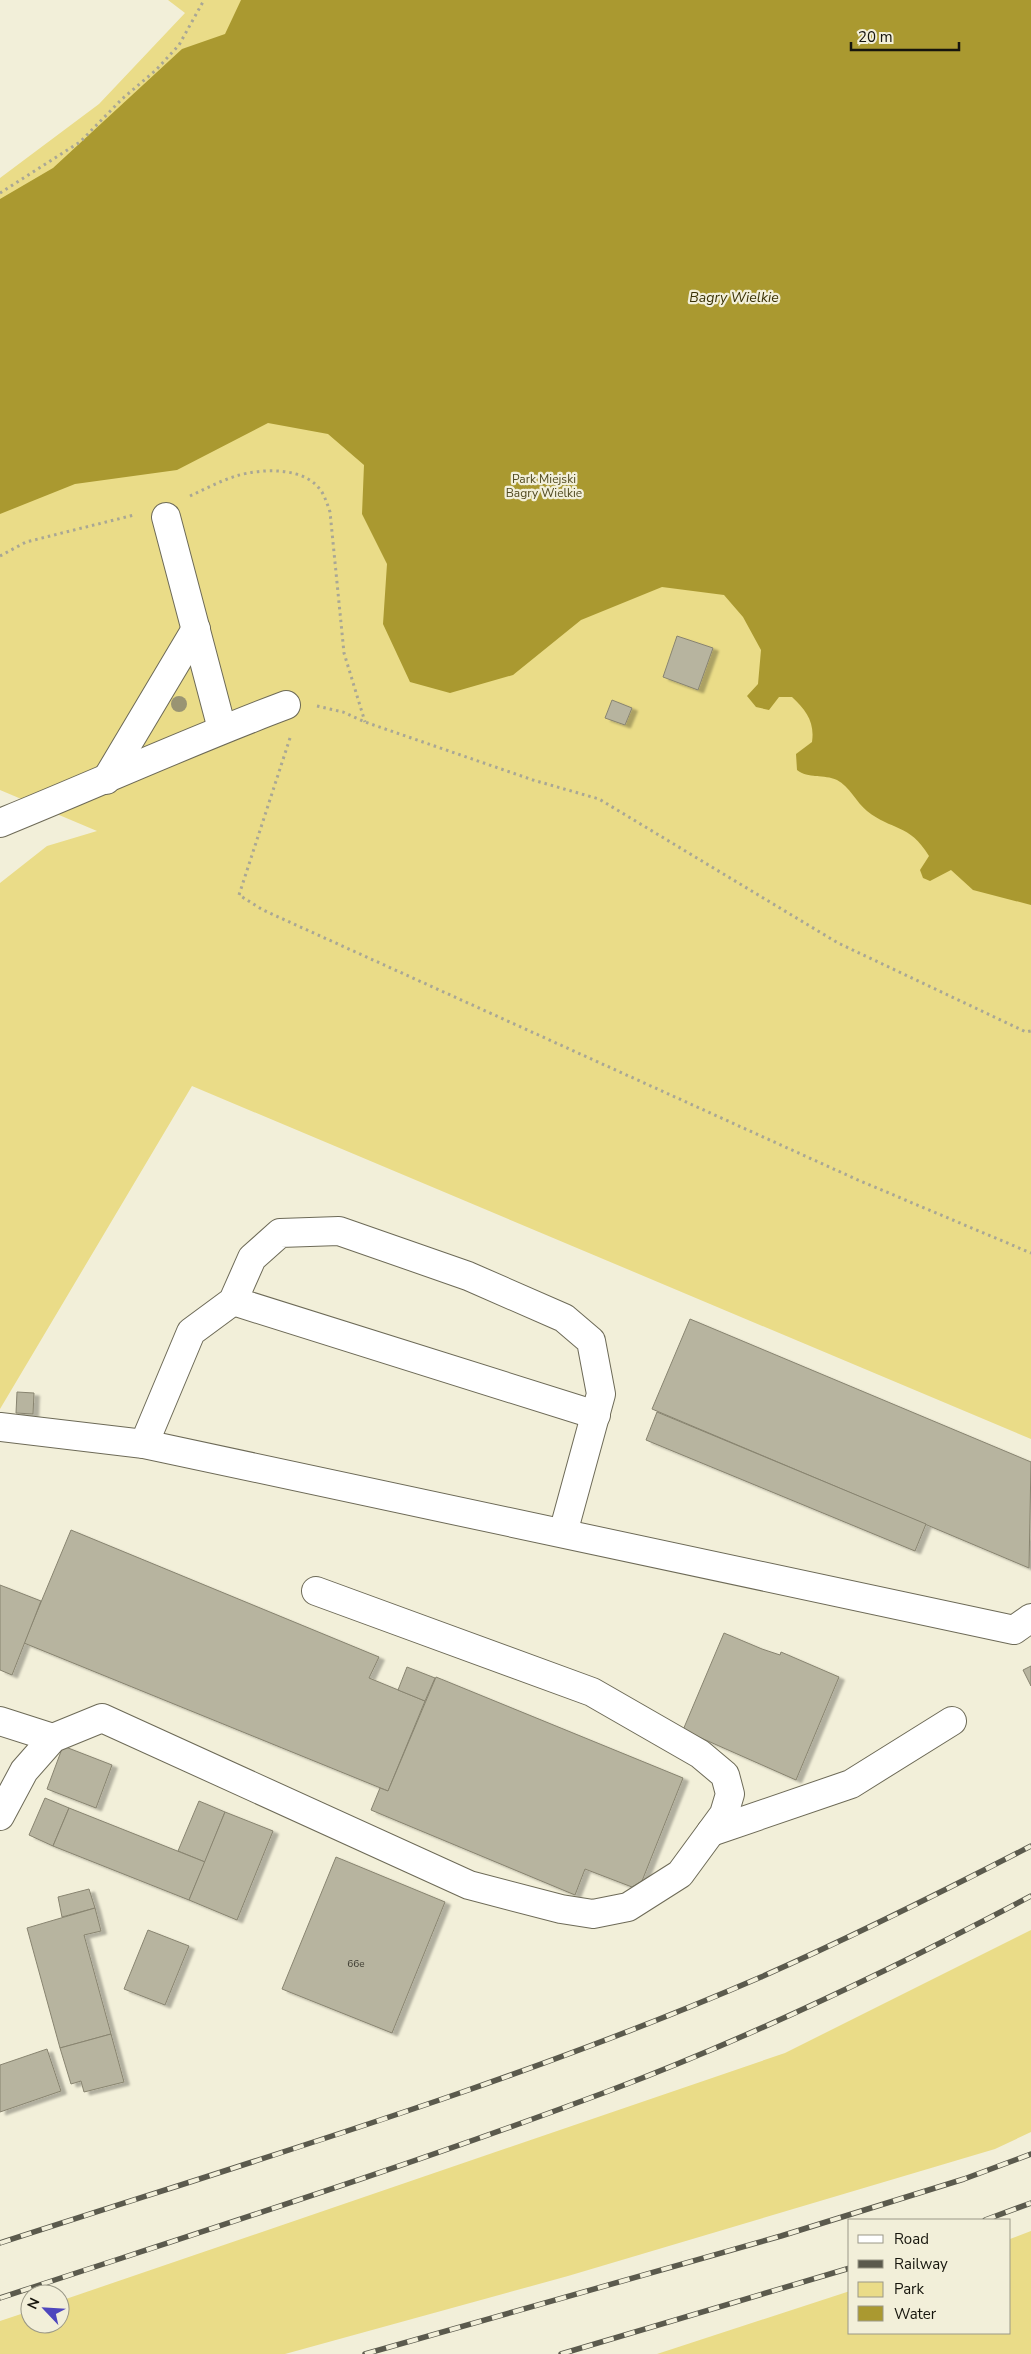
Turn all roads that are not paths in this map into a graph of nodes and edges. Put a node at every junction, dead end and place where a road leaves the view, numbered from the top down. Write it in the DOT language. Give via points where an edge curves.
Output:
graph roads {
  1 [pos="174,508"];
  2 [pos="196,629"];
  3 [pos="286,705"];
  4 [pos="222,729"];
  5 [pos="106,780"];
  6 [pos="0,823"];
  7 [pos="233,1301"];
  8 [pos="596,1414"];
  9 [pos="0,1427"];
  10 [pos="144,1444"];
  11 [pos="563,1533"];
  12 [pos="316,1591"];
  13 [pos="1031,1618"];
  14 [pos="0,1721"];
  15 [pos="952,1721"];
  16 [pos="53,1738"];
  17 [pos="0,1816"];
  18 [pos="711,1832"];
  1 -- 2 [label="lane"];
  2 -- 4 [label="lane"];
  2 -- 5 [label="lane"];
  3 -- 4 [label="lane"];
  4 -- 5 [label="lane"];
  5 -- 6 [label="lane"];
  7 -- 8 [label="lane"];
  7 -- 8 [label="lane" via="252,1258 280,1232 339,1231 468,1276 564,1318 591,1341 601,1394"];
  7 -- 10 [label="lane" via="191,1332"];
  8 -- 11 [label="lane"];
  9 -- 10 [label="lane"];
  10 -- 11 [label="lane"];
  11 -- 13 [label="lane" via="1014,1630"];
  12 -- 18 [label="lane" via="592,1692 700,1754 725,1775 730,1794 724,1814"];
  14 -- 16 [label="lane"];
  15 -- 18 [label="lane" via="851,1784"];
  16 -- 17 [label="lane" via="24,1771"];
  16 -- 18 [label="lane" via="102,1718 469,1885 593,1914 628,1908 680,1874"];
}
